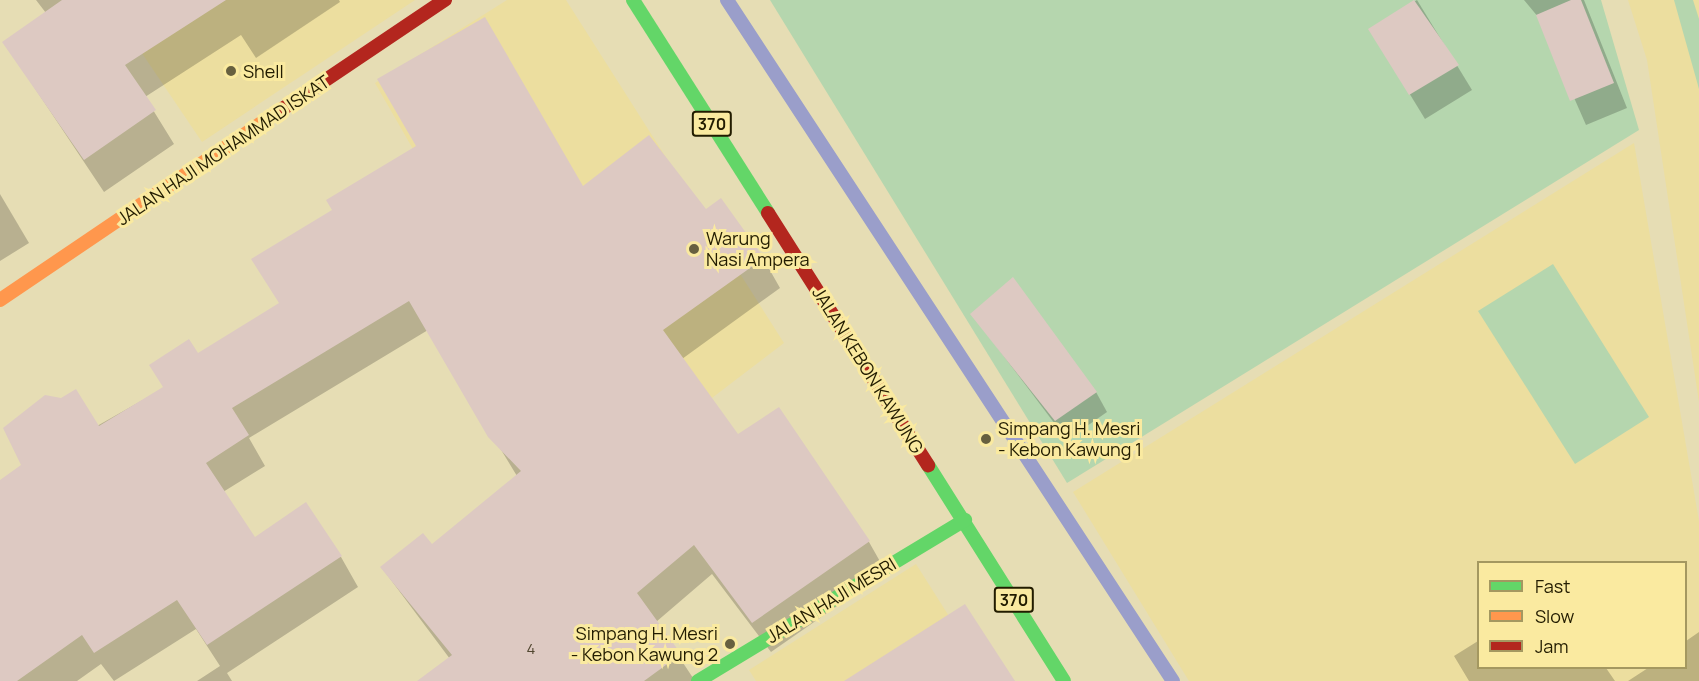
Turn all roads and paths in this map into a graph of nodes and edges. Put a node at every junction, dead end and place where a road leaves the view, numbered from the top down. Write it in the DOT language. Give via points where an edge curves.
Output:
graph roads {
  1 [pos="445,0"];
  2 [pos="633,0"];
  3 [pos="0,300"];
  4 [pos="965,520"];
  5 [pos="698,681"];
  6 [pos="1064,681"];
  1 -- 3 [label="street, JALAN HAJI MOHAMMAD ISKAT"];
  2 -- 4 [label="street, JALAN KEBON KAWUNG / 370"];
  4 -- 5 [label="street, JALAN HAJI MESRI"];
  4 -- 6 [label="street, JALAN KEBON KAWUNG / 370"];
}
